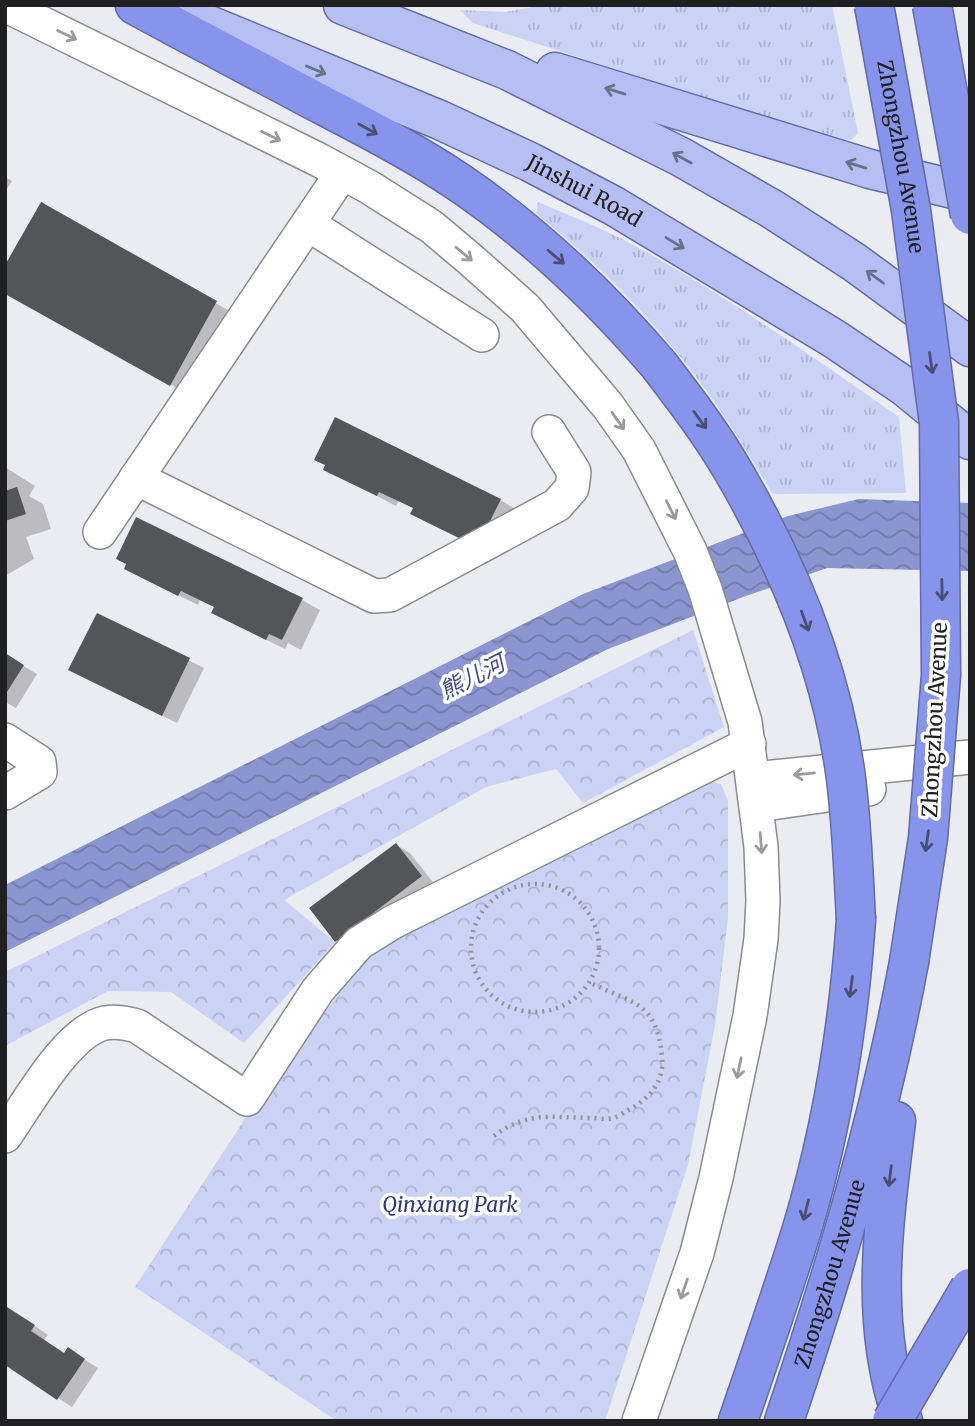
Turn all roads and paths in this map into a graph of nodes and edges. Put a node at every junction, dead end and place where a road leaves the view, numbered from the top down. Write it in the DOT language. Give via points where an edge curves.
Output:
graph roads {
  1 [pos="5,5"];
  2 [pos="135,5"];
  3 [pos="163,5"];
  4 [pos="343,5"];
  5 [pos="874,5"];
  6 [pos="932,5"];
  7 [pos="379,19"];
  8 [pos="342,173"];
  9 [pos="970,192"];
  10 [pos="970,215"];
  11 [pos="308,224"];
  12 [pos="482,335"];
  13 [pos="970,347"];
  14 [pos="549,432"];
  15 [pos="970,440"];
  16 [pos="136,478"];
  17 [pos="100,532"];
  18 [pos="5,740"];
  19 [pos="749,744"];
  20 [pos="970,757"];
  21 [pos="970,780"];
  22 [pos="755,792"];
  23 [pos="5,793"];
  24 [pos="909,962"];
  25 [pos="589,982"];
  26 [pos="5,1136"];
  27 [pos="494,1136"];
  28 [pos="970,1288"];
  29 [pos="639,1421"];
  30 [pos="737,1421"];
  31 [pos="784,1421"];
  32 [pos="892,1421"];
  33 [pos="902,1421"];
  1 -- 8 [label="street, one-way"];
  2 -- 30 [label="highway, one-way, bridge" via="459,182 568,267 659,365 708,431 785,572 806,623 838,730 856,919 852,979 828,1120 802,1226"];
  3 -- 15 [label="main road, Jinshui Road, one-way" via="440,120 614,206 833,338 904,386"];
  4 -- 7 [label="main road"];
  5 -- 24 [label="highway, Zhongzhou Avenue, one-way, bridge" via="911,210 940,423 941,675 928,838"];
  6 -- 10 [label="highway, bridge"];
  9 -- 7 [label="main road, one-way" via="870,169"];
  13 -- 7 [label="main road, one-way" via="854,262 681,157 507,70"];
  8 -- 11 [label="street"];
  8 -- 19 [label="street, one-way" via="432,227 524,307 639,450 705,589"];
  11 -- 12 [label="street"];
  11 -- 16 [label="street"];
  14 -- 16 [label="street" via="574,472 572,488 557,505 390,595 374,596"];
  16 -- 17 [label="street"];
  18 -- 23 [label="street" via="39,762 40,772"];
  19 -- 22 [label="street"];
  19 -- 26 [label="street" via="359,943 318,990 247,1099 137,1026 102,1024 70,1044"];
  20 -- 22 [label="street, one-way"];
  21 -- 22 [label="street"];
  22 -- 29 [label="street, one-way" via="763,901 750,1016 697,1253"];
  24 -- 31 [label="highway, Zhongzhou Avenue" via="894,1046 860,1181"];
  24 -- 33 [label="highway, one-way" via="880,1288 886,1350"];
  25 -- 25 [label="path" via="575,998 548,1011 533,1012 503,1003 489,993 473,964 472,939 480,916 503,893 520,886 538,884 571,895 594,922 598,940 598,957"];
  25 -- 27 [label="path" via="629,1000 653,1019 663,1068 655,1087 645,1101 615,1118 553,1115 524,1119"];
  28 -- 32 [label="highway, bridge"];
}
